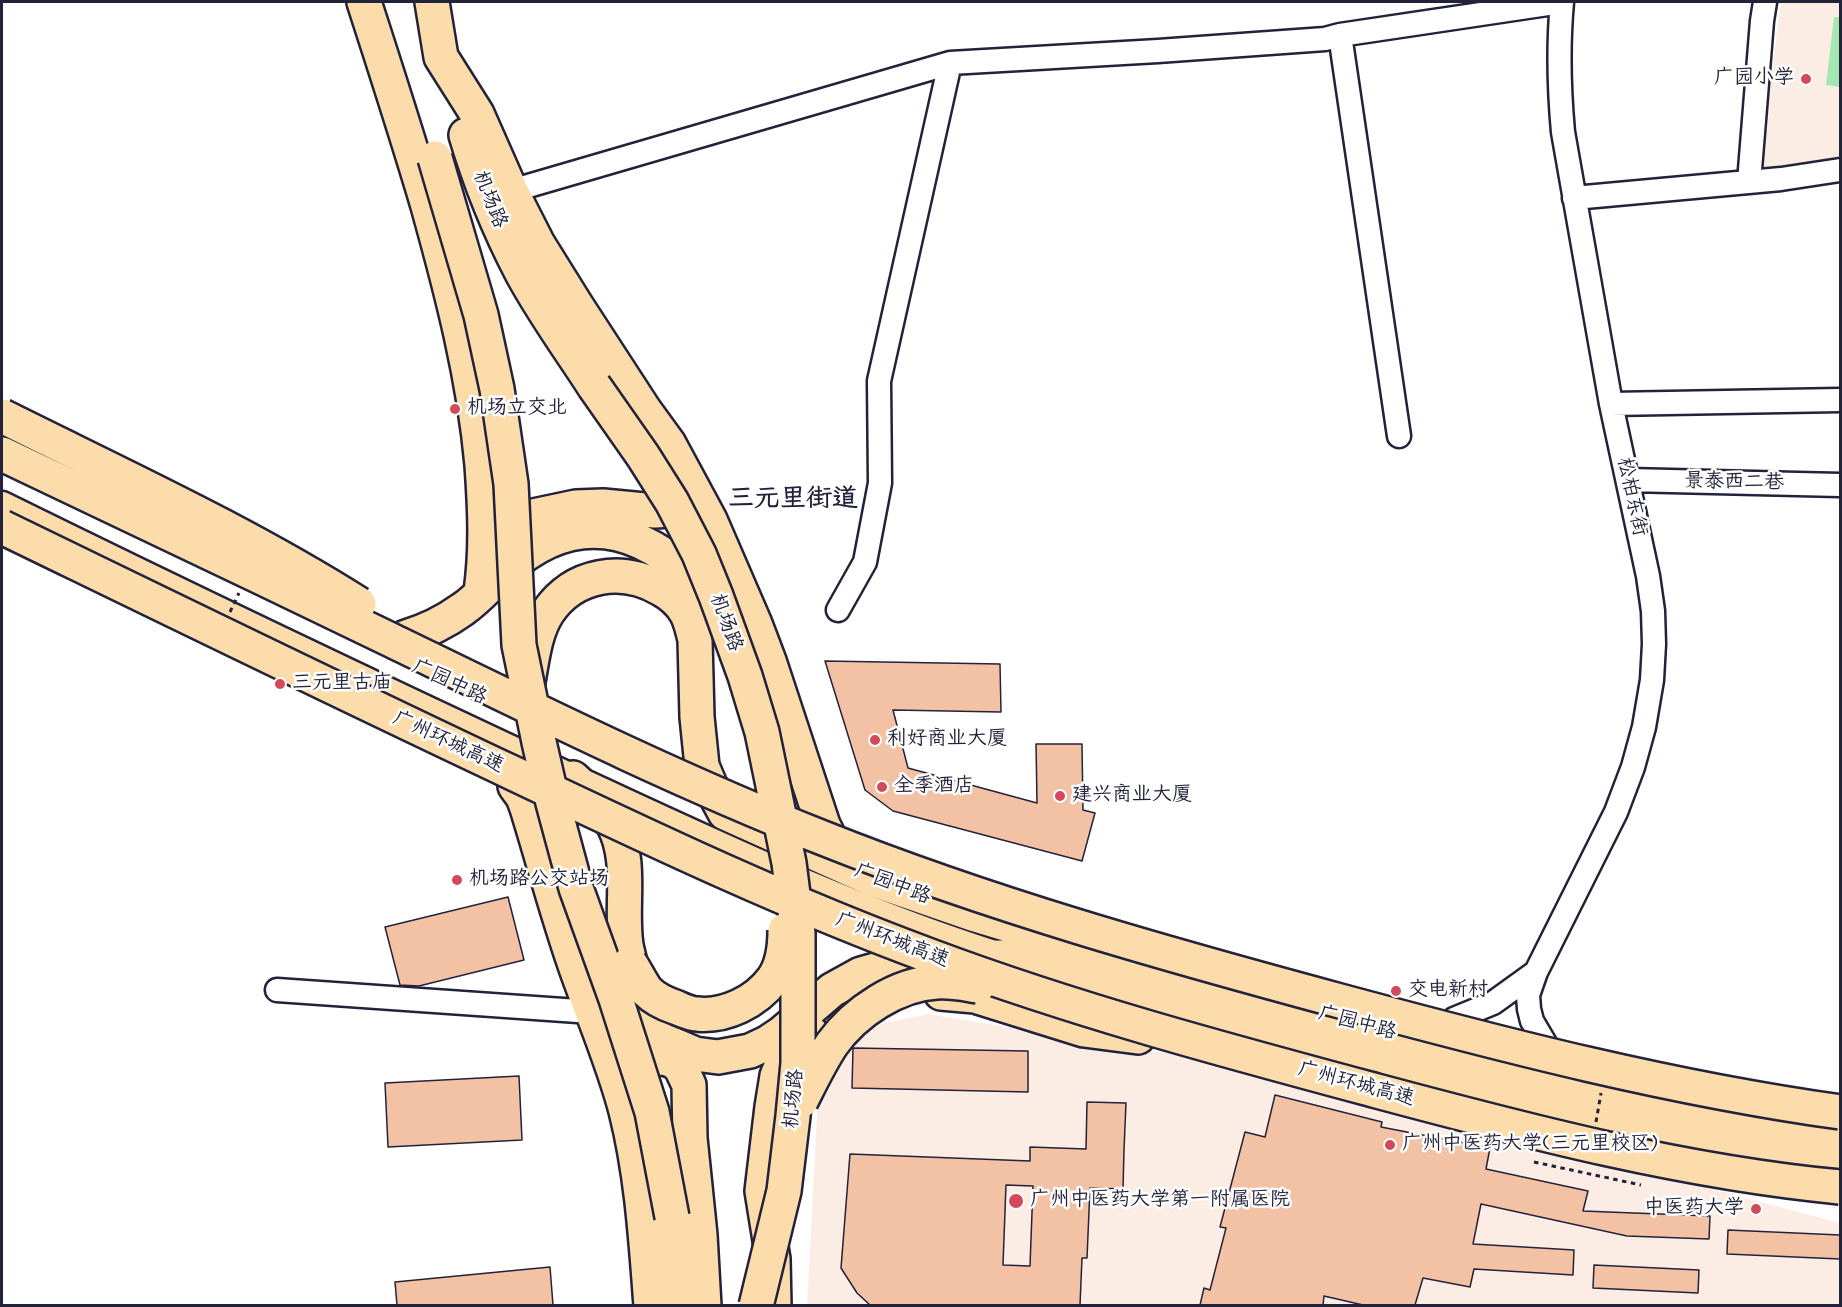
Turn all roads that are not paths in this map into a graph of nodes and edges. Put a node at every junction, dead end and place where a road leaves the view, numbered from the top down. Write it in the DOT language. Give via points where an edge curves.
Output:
graph roads {
  1 [pos="364,2"];
  2 [pos="387,2"];
  3 [pos="420,2"];
  4 [pos="432,2"];
  5 [pos="1561,2"];
  6 [pos="1765,2"];
  7 [pos="1341,35"];
  8 [pos="441,57"];
  9 [pos="950,63"];
  10 [pos="1840,170"];
  11 [pos="1749,182"];
  12 [pos="511,191"];
  13 [pos="1574,198"];
  14 [pos="1840,400"];
  15 [pos="1611,404"];
  16 [pos="2,416"];
  17 [pos="1399,436"];
  18 [pos="2,438"];
  19 [pos="2,454"];
  20 [pos="2,469"];
  21 [pos="87,480"];
  22 [pos="1628,480"];
  23 [pos="33,483"];
  24 [pos="1840,485"];
  25 [pos="699,498"];
  26 [pos="2,506"];
  27 [pos="179,524"];
  28 [pos="486,526"];
  29 [pos="3,531"];
  30 [pos="212,571"];
  31 [pos="481,592"];
  32 [pos="198,602"];
  33 [pos="149,606"];
  34 [pos="838,610"];
  35 [pos="333,629"];
  36 [pos="406,637"];
  37 [pos="730,638"];
  38 [pos="328,664"];
  39 [pos="513,691"];
  40 [pos="444,719"];
  41 [pos="384,721"];
  42 [pos="573,778"];
  43 [pos="515,786"];
  44 [pos="724,813"];
  45 [pos="823,825"];
  46 [pos="789,862"];
  47 [pos="874,880"];
  48 [pos="588,923"];
  49 [pos="1142,933"];
  50 [pos="1088,949"];
  51 [pos="1003,957"];
  52 [pos="1536,972"];
  53 [pos="1303,979"];
  54 [pos="1227,987"];
  55 [pos="277,990"];
  56 [pos="1183,1009"];
  57 [pos="592,1012"];
  58 [pos="1454,1019"];
  59 [pos="1369,1027"];
  60 [pos="1138,1037"];
  61 [pos="1545,1043"];
  62 [pos="1211,1059"];
  63 [pos="1382,1063"];
  64 [pos="616,1077"];
  65 [pos="1321,1089"];
  66 [pos="1590,1089"];
  67 [pos="1840,1100"];
  68 [pos="1840,1112"];
  69 [pos="794,1116"];
  70 [pos="1840,1135"];
  71 [pos="1840,1167"];
  72 [pos="1840,1187"];
  73 [pos="1840,1198"];
  74 [pos="651,1305"];
  75 [pos="681,1305"];
  76 [pos="704,1305"];
  77 [pos="756,1305"];
  78 [pos="774,1305"];
  1 -- 28 [label="highway" via="427,204 462,333 479,430"];
  2 -- 39 [label="highway, 机场路, bridge" via="481,315 497,389 511,484 518,636"];
  3 -- 8 [label="highway, 机场路"];
  4 -- 8 [label="highway"];
  5 -- 7 [label="street"];
  5 -- 13 [label="street, 松柏东街" via="1559,90"];
  6 -- 11 [label="street"];
  7 -- 9 [label="street"];
  7 -- 17 [label="street"];
  8 -- 12 [label="highway" via="477,114"];
  8 -- 37 [label="highway, 机场路, bridge" via="475,163 522,273 659,480 687,530"];
  9 -- 12 [label="street"];
  9 -- 34 [label="street" via="879,381 880,483 865,562"];
  10 -- 11 [label="street"];
  11 -- 13 [label="street"];
  12 -- 25 [label="highway" via="538,244 669,444"];
  13 -- 15 [label="street, 松柏东街"];
  14 -- 15 [label="street"];
  15 -- 22 [label="street, 松柏东街"];
  16 -- 39 [label="highway, bridge" via="283,558"];
  18 -- 21 [label="main road"];
  19 -- 39 [label="highway, bridge" via="396,642"];
  20 -- 23 [label="main road, 广园中路"];
  21 -- 23 [label="main road"];
  21 -- 27 [label="main road"];
  22 -- 24 [label="street, 景泰西二巷"];
  22 -- 52 [label="street, 松柏东街" via="1653,611 1652,680 1644,727 1616,812"];
  23 -- 30 [label="main road, 广园中路"];
  25 -- 28 [label="highway" via="671,510 576,507"];
  25 -- 45 [label="highway" via="755,624"];
  26 -- 32 [label="main road, 广园中路"];
  27 -- 30 [label="main road"];
  27 -- 36 [label="main road"];
  28 -- 31 [label="highway"];
  29 -- 33 [label="main road"];
  29 -- 72 [label="highway, 广州环城高速, bridge" via="694,858 837,920 945,961 1182,1038 1472,1116 1646,1157"];
  30 -- 35 [label="main road, 广园中路"];
  31 -- 36 [label="highway" via="446,620 426,632"];
  31 -- 37 [label="highway, bridge" via="541,543 573,532 624,535 670,559 695,581"];
  32 -- 33 [label="main road"];
  32 -- 38 [label="main road, 广园中路"];
  33 -- 41 [label="main road"];
  35 -- 36 [label="main road"];
  35 -- 44 [label="main road, 广园中路"];
  37 -- 46 [label="highway, 机场路, bridge" via="762,732"];
  38 -- 40 [label="main road, 广园中路"];
  38 -- 41 [label="main road"];
  39 -- 44 [label="highway" via="548,612 573,588 592,579 618,575 651,583 665,591 687,612 693,629 702,766"];
  39 -- 48 [label="highway, 机场路, bridge"];
  39 -- 68 [label="highway, bridge" via="628,754 824,839 1034,913 1197,962 1516,1048 1670,1083"];
  40 -- 41 [label="main road"];
  40 -- 42 [label="main road, 广园中路"];
  40 -- 43 [label="main road"];
  41 -- 43 [label="main road"];
  42 -- 46 [label="highway, bridge" via="614,825 624,868 630,963 648,991 666,1004 695,1014 722,1013 758,994 772,980 785,937"];
  42 -- 51 [label="main road, 广园中路" via="835,897"];
  43 -- 57 [label="highway" via="527,808"];
  44 -- 47 [label="highway, 广园中路"];
  45 -- 47 [label="highway" via="850,861"];
  45 -- 49 [label="main road" via="986,886"];
  46 -- 69 [label="highway, 机场路, bridge" via="799,957"];
  47 -- 50 [label="highway, 广园中路"];
  48 -- 51 [label="highway, bridge" via="620,990 645,1024 674,1045 706,1057 731,1056 767,1043 832,990 861,974 926,959"];
  48 -- 75 [label="highway, 机场路, bridge" via="652,1112 672,1217"];
  49 -- 50 [label="main road"];
  49 -- 53 [label="main road"];
  50 -- 54 [label="highway, 广园中路"];
  51 -- 56 [label="highway, 广园中路"];
  52 -- 58 [label="street" via="1493,1003"];
  52 -- 61 [label="street" via="1528,995 1529,1009"];
  53 -- 54 [label="main road"];
  53 -- 58 [label="main road"];
  54 -- 59 [label="highway, 广园中路"];
  55 -- 57 [label="street"];
  56 -- 62 [label="main road"];
  56 -- 63 [label="highway, 广园中路"];
  57 -- 64 [label="highway"];
  58 -- 59 [label="main road" via="1411,1027"];
  58 -- 61 [label="main road"];
  59 -- 66 [label="highway, 广园中路"];
  60 -- 62 [label="main road"];
  60 -- 69 [label="highway, bridge" via="978,986 935,982 887,996 849,1024 818,1067"];
  60 -- 78 [label="highway" via="1084,1030 975,996 946,993 877,1000 819,1026 802,1040 777,1076 762,1191 773,1259"];
  61 -- 66 [label="main road"];
  61 -- 67 [label="main road" via="1652,1068"];
  62 -- 65 [label="main road"];
  63 -- 65 [label="main road"];
  63 -- 71 [label="highway, 广园中路" via="1658,1136 1761,1157"];
  64 -- 74 [label="highway" via="634,1153"];
  64 -- 76 [label="highway" via="626,1067 643,1060 665,1058 681,1068 689,1085"];
  65 -- 73 [label="main road" via="1497,1135 1633,1165 1732,1184"];
  66 -- 70 [label="highway, 广园中路" via="1712,1116"];
  69 -- 77 [label="highway, 机场路, bridge" via="784,1191"];
}
